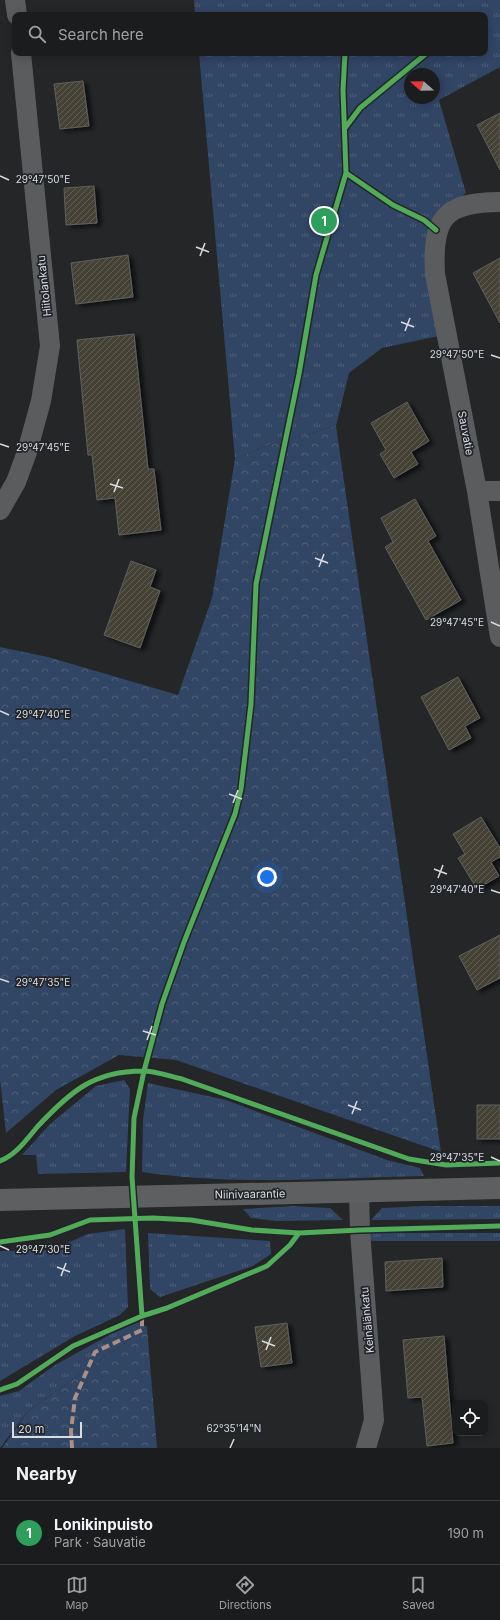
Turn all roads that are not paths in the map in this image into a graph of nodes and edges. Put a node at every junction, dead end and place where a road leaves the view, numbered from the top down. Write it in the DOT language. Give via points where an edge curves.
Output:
graph roads {
  1 [pos="15,0"];
  2 [pos="17,12"];
  3 [pos="21,56"];
  4 [pos="500,202"];
  5 [pos="500,491"];
  6 [pos="477,492"];
  7 [pos="0,510"];
  8 [pos="500,637"];
  9 [pos="500,1188"];
  10 [pos="359,1192"];
  11 [pos="0,1200"];
  12 [pos="366,1448"];
  1 -- 2 [label="street"];
  3 -- 7 [label="street, Hiitolankatu" via="50,346 41,401 27,452 16,482"];
  4 -- 6 [label="street, Sauvatie" via="479,202 461,207 444,217 436,230 433,248 435,274"];
  5 -- 6 [label="street"];
  6 -- 8 [label="street, Sauvatie"];
  9 -- 10 [label="main road, Niinivaarantie"];
  10 -- 11 [label="main road, Niinivaarantie"];
  10 -- 12 [label="street, Keinälänkatu" via="374,1420"];
}
